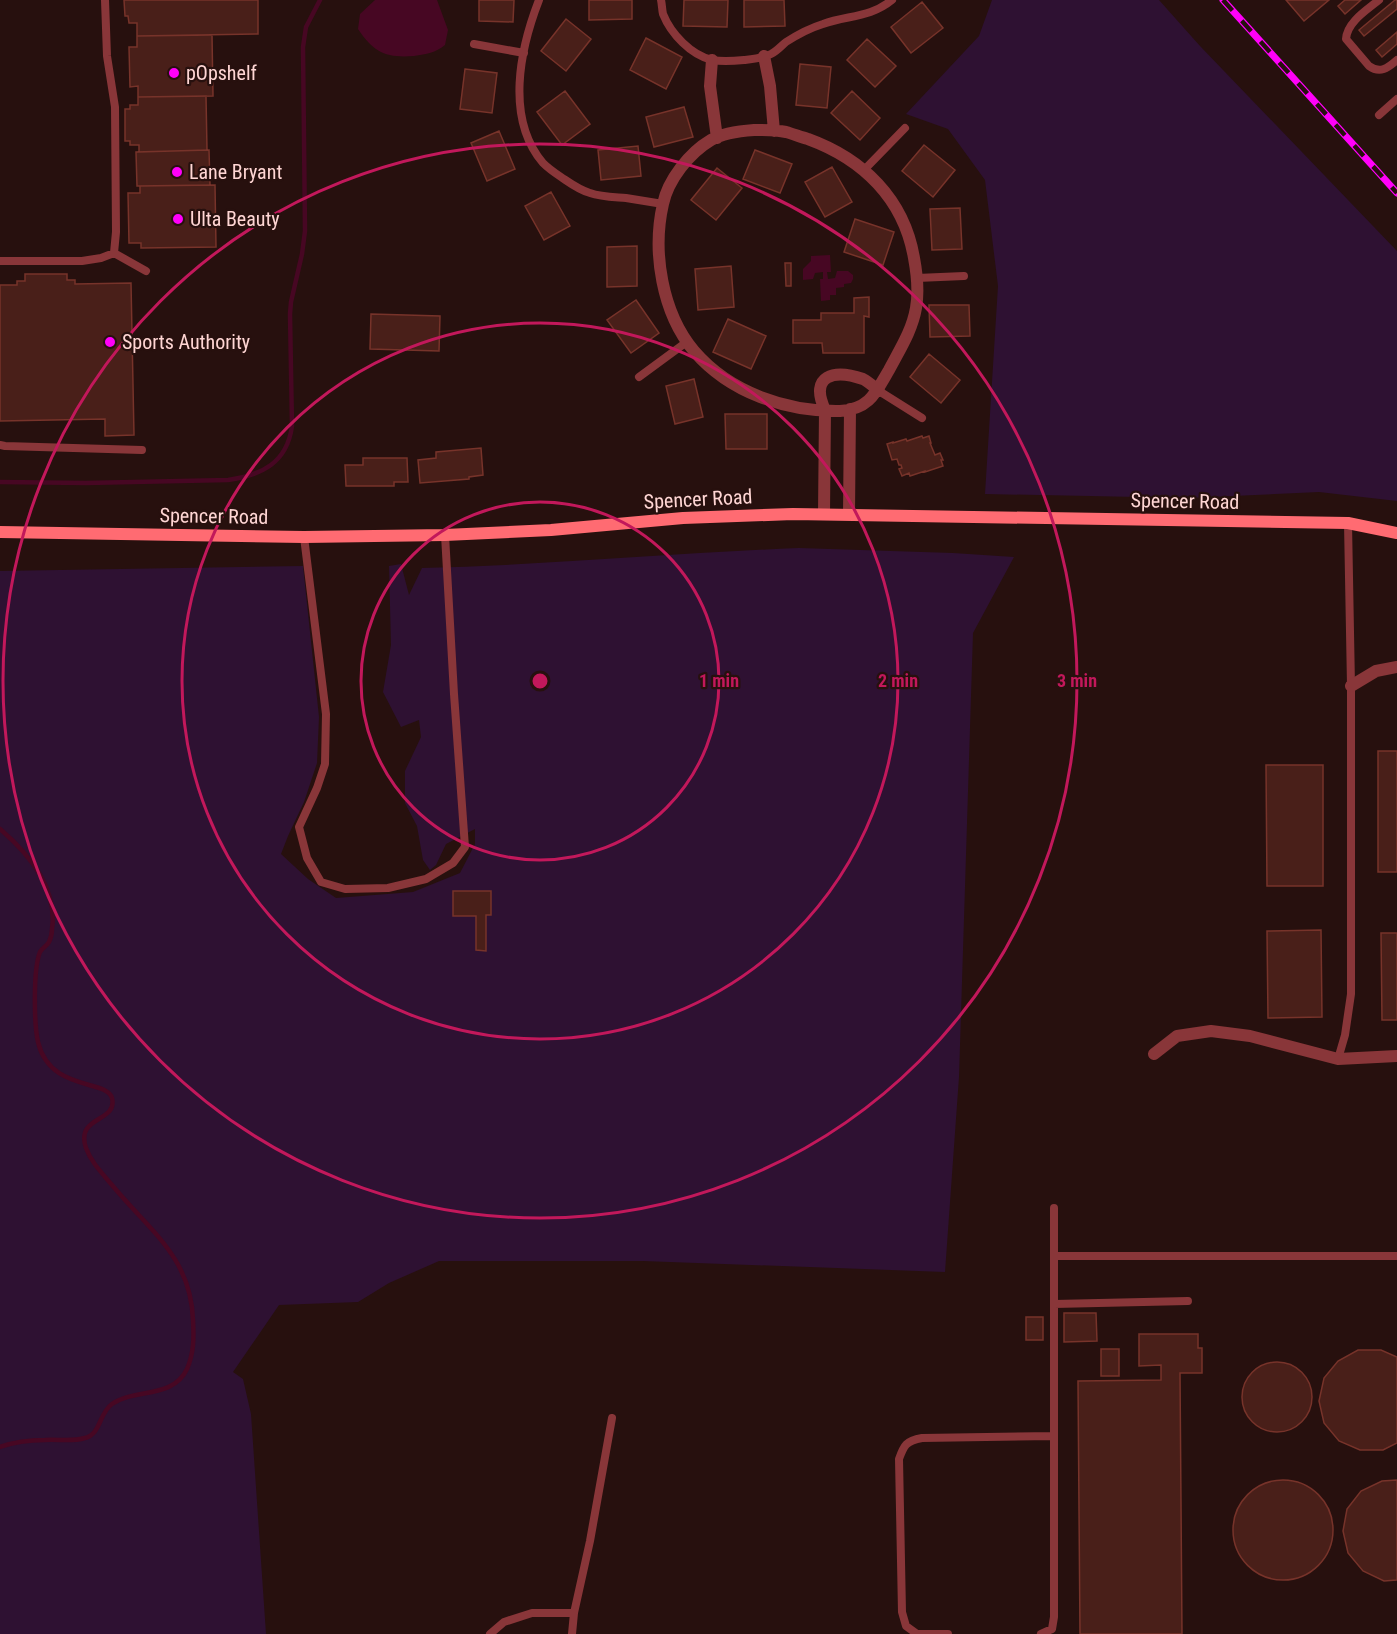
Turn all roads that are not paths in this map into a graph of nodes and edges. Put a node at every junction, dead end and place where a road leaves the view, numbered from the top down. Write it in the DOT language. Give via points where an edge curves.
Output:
graph roads {
  1 [pos="105,0"];
  2 [pos="539,0"];
  3 [pos="661,0"];
  4 [pos="892,0"];
  5 [pos="1379,0"];
  6 [pos="474,44"];
  7 [pos="524,53"];
  8 [pos="764,56"];
  9 [pos="712,60"];
  10 [pos="1397,60"];
  11 [pos="1397,99"];
  12 [pos="1379,115"];
  13 [pos="905,128"];
  14 [pos="774,131"];
  15 [pos="717,138"];
  16 [pos="864,170"];
  17 [pos="663,204"];
  18 [pos="114,253"];
  19 [pos="0,261"];
  20 [pos="146,271"];
  21 [pos="964,276"];
  22 [pos="917,278"];
  23 [pos="688,342"];
  24 [pos="639,377"];
  25 [pos="879,390"];
  26 [pos="850,409"];
  27 [pos="825,410"];
  28 [pos="922,418"];
  29 [pos="0,445"];
  30 [pos="142,450"];
  31 [pos="824,514"];
  32 [pos="849,514"];
  33 [pos="1348,523"];
  34 [pos="0,532"];
  35 [pos="1397,533"];
  36 [pos="445,534"];
  37 [pos="304,537"];
  38 [pos="1397,667"];
  39 [pos="1351,686"];
  40 [pos="1154,1054"];
  41 [pos="1397,1056"];
  42 [pos="1338,1059"];
  43 [pos="1054,1208"];
  44 [pos="1054,1256"];
  45 [pos="1397,1256"];
  46 [pos="1188,1301"];
  47 [pos="1054,1304"];
  48 [pos="612,1418"];
  49 [pos="1054,1436"];
  50 [pos="574,1612"];
  51 [pos="490,1634"];
  52 [pos="572,1634"];
  53 [pos="948,1634"];
  54 [pos="1041,1634"];
  1 -- 18 [label="lane" via="107,56 115,107"];
  2 -- 7 [label="lane"];
  3 -- 9 [label="lane" via="663,14 674,32 687,46"];
  4 -- 8 [label="lane" via="872,13 831,21 806,31"];
  5 -- 10 [label="lane" via="1352,24 1346,39 1373,69 1382,70"];
  6 -- 7 [label="lane"];
  7 -- 17 [label="lane" via="521,116 530,142 544,164 591,193"];
  8 -- 9 [label="lane"];
  8 -- 14 [label="street"];
  9 -- 15 [label="street" via="710,86"];
  11 -- 12 [label="lane"];
  13 -- 16 [label="lane"];
  14 -- 15 [label="street" via="741,131"];
  14 -- 16 [label="street" via="817,143"];
  15 -- 17 [label="street" via="686,161"];
  16 -- 22 [label="street" via="903,220"];
  17 -- 23 [label="street" via="660,273 670,309"];
  18 -- 19 [label="lane" via="82,261"];
  18 -- 20 [label="lane"];
  21 -- 22 [label="lane"];
  22 -- 25 [label="street" via="916,306 908,335"];
  23 -- 24 [label="lane"];
  23 -- 27 [label="street" via="706,363 747,391 789,407"];
  25 -- 26 [label="street"];
  25 -- 27 [label="street" via="865,380 833,375 820,386"];
  25 -- 28 [label="lane"];
  26 -- 27 [label="street"];
  26 -- 32 [label="street"];
  27 -- 31 [label="street"];
  29 -- 30 [label="lane"];
  31 -- 32 [label="street, Spencer Road"];
  31 -- 36 [label="street, Spencer Road" via="683,518 551,530"];
  32 -- 33 [label="street, Spencer Road"];
  33 -- 35 [label="street, Spencer Road"];
  33 -- 39 [label="lane"];
  34 -- 37 [label="street, Spencer Road"];
  36 -- 37 [label="street, Spencer Road"];
  36 -- 37 [label="lane" via="465,847 453,862 426,879 388,888 345,890 321,882 306,858 299,827 325,764 326,714"];
  38 -- 39 [label="street" via="1376,671"];
  39 -- 42 [label="lane" via="1351,994"];
  40 -- 42 [label="street" via="1177,1036 1212,1031 1250,1036"];
  41 -- 42 [label="street"];
  43 -- 44 [label="lane"];
  44 -- 45 [label="lane"];
  44 -- 47 [label="lane"];
  46 -- 47 [label="lane"];
  47 -- 49 [label="lane"];
  48 -- 50 [label="lane"];
  49 -- 53 [label="lane" via="922,1438 911,1440 903,1448 899,1459 902,1611 906,1626 917,1634"];
  49 -- 54 [label="lane" via="1054,1617 1052,1629"];
  50 -- 51 [label="lane" via="532,1612 504,1622"];
  50 -- 52 [label="lane"];
}
